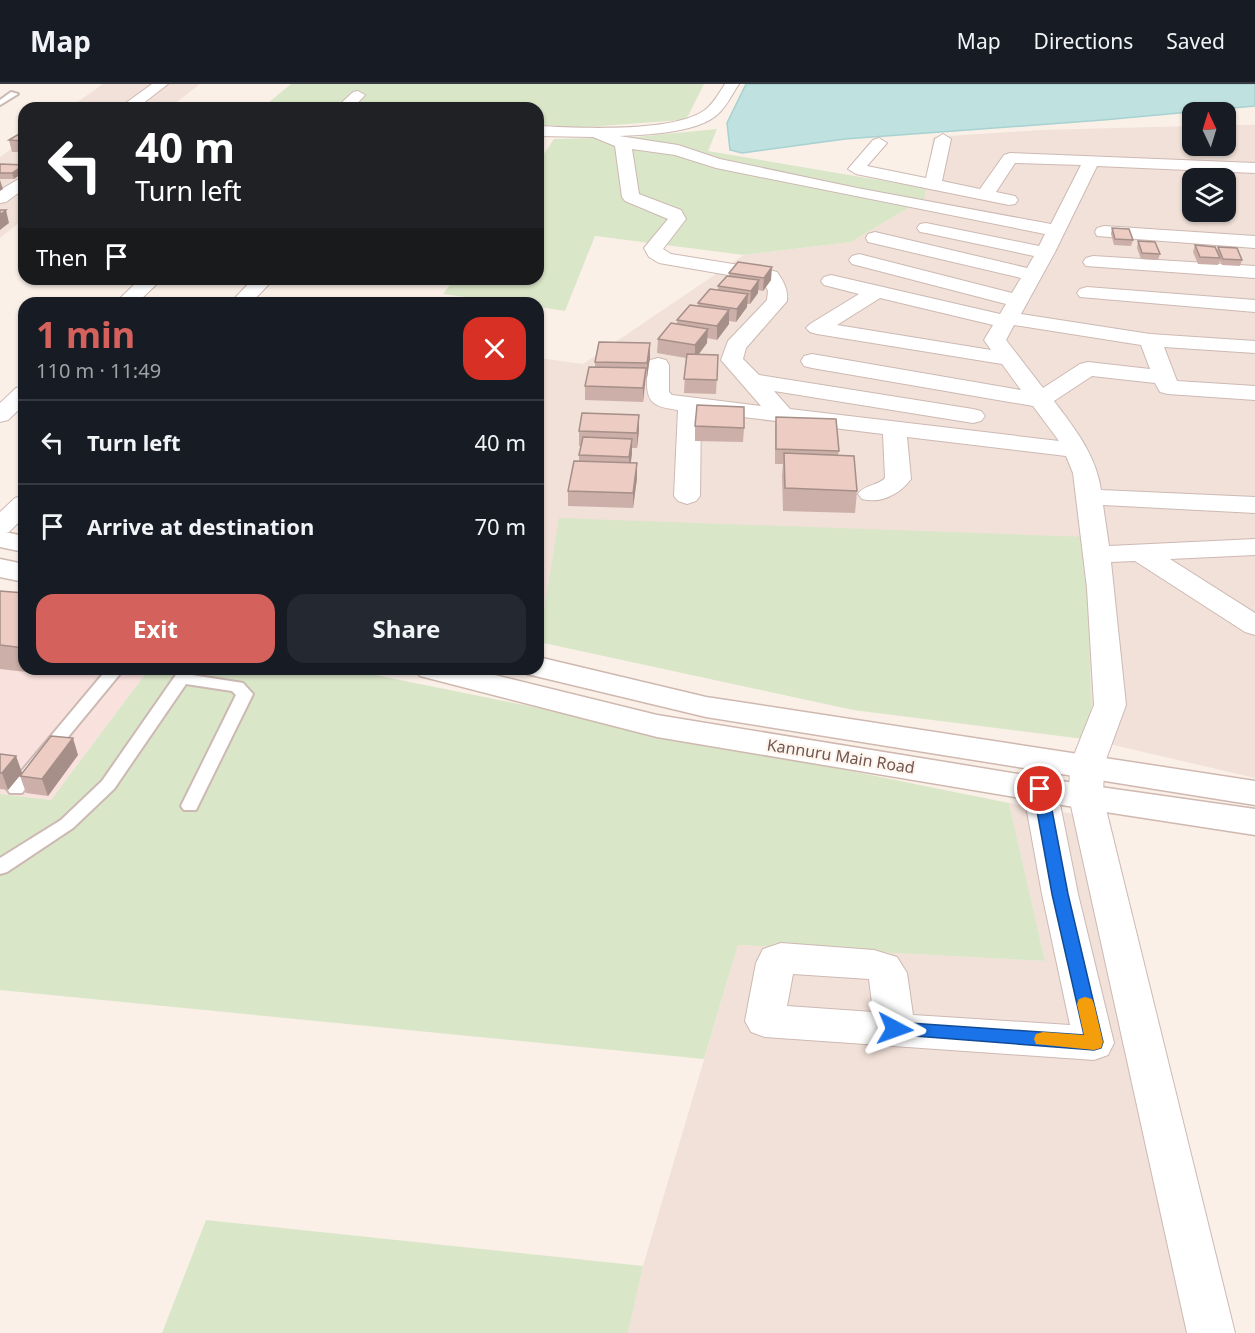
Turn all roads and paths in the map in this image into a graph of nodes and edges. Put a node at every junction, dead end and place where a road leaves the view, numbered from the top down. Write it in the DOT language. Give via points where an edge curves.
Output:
graph roads {
  1 [pos="161,84"];
  2 [pos="732,84"];
  3 [pos="14,94"];
  4 [pos="358,95"];
  5 [pos="136,102"];
  6 [pos="350,102"];
  7 [pos="0,103"];
  8 [pos="544,131"];
  9 [pos="596,132"];
  10 [pos="943,139"];
  11 [pos="623,143"];
  12 [pos="879,143"];
  13 [pos="1090,161"];
  14 [pos="1255,168"];
  15 [pos="18,185"];
  16 [pos="933,185"];
  17 [pos="984,195"];
  18 [pos="0,198"];
  19 [pos="1031,205"];
  20 [pos="923,227"];
  21 [pos="1056,231"];
  22 [pos="1104,232"];
  23 [pos="875,238"];
  24 [pos="1254,245"];
  25 [pos="860,260"];
  26 [pos="1093,262"];
  27 [pos="1039,264"];
  28 [pos="1255,272"];
  29 [pos="831,281"];
  30 [pos="145,285"];
  31 [pos="258,285"];
  32 [pos="876,292"];
  33 [pos="1087,293"];
  34 [pos="132,297"];
  35 [pos="246,297"];
  36 [pos="1255,306"];
  37 [pos="1011,314"];
  38 [pos="1150,340"];
  39 [pos="1255,347"];
  40 [pos="1010,359"];
  41 [pos="812,361"];
  42 [pos="658,365"];
  43 [pos="1164,377"];
  44 [pos="751,381"];
  45 [pos="1255,393"];
  46 [pos="18,398"];
  47 [pos="1040,400"];
  48 [pos="690,404"];
  49 [pos="781,413"];
  50 [pos="0,415"];
  51 [pos="894,427"];
  52 [pos="1069,440"];
  53 [pos="871,494"];
  54 [pos="687,496"];
  55 [pos="1089,497"];
  56 [pos="1255,505"];
  57 [pos="18,509"];
  58 [pos="0,526"];
  59 [pos="0,538"];
  60 [pos="18,542"];
  61 [pos="1255,547"];
  62 [pos="1141,553"];
  63 [pos="1096,555"];
  64 [pos="0,568"];
  65 [pos="18,572"];
  66 [pos="1255,626"];
  67 [pos="544,668"];
  68 [pos="111,675"];
  69 [pos="184,675"];
  70 [pos="189,675"];
  71 [pos="455,675"];
  72 [pos="1086,781"];
  73 [pos="16,789"];
  74 [pos="1040,789"];
  75 [pos="1255,793"];
  76 [pos="189,806"];
  77 [pos="1255,822"];
  78 [pos="0,867"];
  79 [pos="895,1029"];
  80 [pos="1211,1333"];
  1 -- 5 [label="street"];
  2 -- 9 [label="street" via="711,113 686,125"];
  3 -- 7 [label="lane"];
  4 -- 6 [label="street"];
  8 -- 9 [label="street"];
  9 -- 11 [label="street"];
  10 -- 16 [label="street"];
  11 -- 21 [label="street" via="678,150 716,164"];
  11 -- 44 [label="street" via="631,197 675,214 676,219 653,248 656,253 666,259 770,276 778,291 777,301 736,346 732,360"];
  12 -- 16 [label="street" via="856,169"];
  13 -- 14 [label="street"];
  13 -- 17 [label="street" via="1010,158"];
  13 -- 21 [label="street" via="1060,211"];
  15 -- 18 [label="street"];
  16 -- 17 [label="street"];
  17 -- 19 [label="street"];
  20 -- 27 [label="street"];
  21 -- 27 [label="street"];
  22 -- 24 [label="street"];
  23 -- 27 [label="street"];
  25 -- 37 [label="street"];
  26 -- 28 [label="street"];
  27 -- 37 [label="street"];
  29 -- 32 [label="street"];
  30 -- 34 [label="street"];
  31 -- 35 [label="street"];
  32 -- 37 [label="street"];
  32 -- 40 [label="street" via="817,328"];
  33 -- 36 [label="street"];
  37 -- 38 [label="street"];
  37 -- 40 [label="street" via="995,340"];
  38 -- 39 [label="street"];
  38 -- 43 [label="street"];
  40 -- 47 [label="street"];
  41 -- 47 [label="street"];
  42 -- 48 [label="street" via="658,394 665,401"];
  43 -- 45 [label="street" via="1168,387"];
  43 -- 47 [label="street" via="1088,369"];
  44 -- 49 [label="street"];
  44 -- 52 [label="street"];
  46 -- 50 [label="street"];
  47 -- 52 [label="street"];
  48 -- 49 [label="street"];
  48 -- 54 [label="street"];
  49 -- 51 [label="street"];
  51 -- 52 [label="street"];
  51 -- 53 [label="street" via="898,478 891,487"];
  52 -- 55 [label="street" via="1086,473"];
  55 -- 56 [label="street"];
  55 -- 63 [label="street"];
  57 -- 58 [label="street"];
  59 -- 60 [label="main road"];
  61 -- 62 [label="street"];
  62 -- 63 [label="street"];
  62 -- 66 [label="street"];
  63 -- 72 [label="street" via="1110,705"];
  64 -- 65 [label="main road"];
  67 -- 72 [label="main road" via="706,707 862,733"];
  68 -- 73 [label="lane"];
  69 -- 78 [label="lane" via="108,785 67,824"];
  70 -- 76 [label="lane" via="237,687 245,694"];
  71 -- 74 [label="main road, Kannuru Main Road" via="657,726"];
  72 -- 74 [label="main road, Kannuru Main Road"];
  72 -- 75 [label="main road"];
  72 -- 77 [label="main road, Kannuru Main Road"];
  72 -- 80 [label="street"];
  74 -- 79 [label="street" via="1094,1042"];
}
